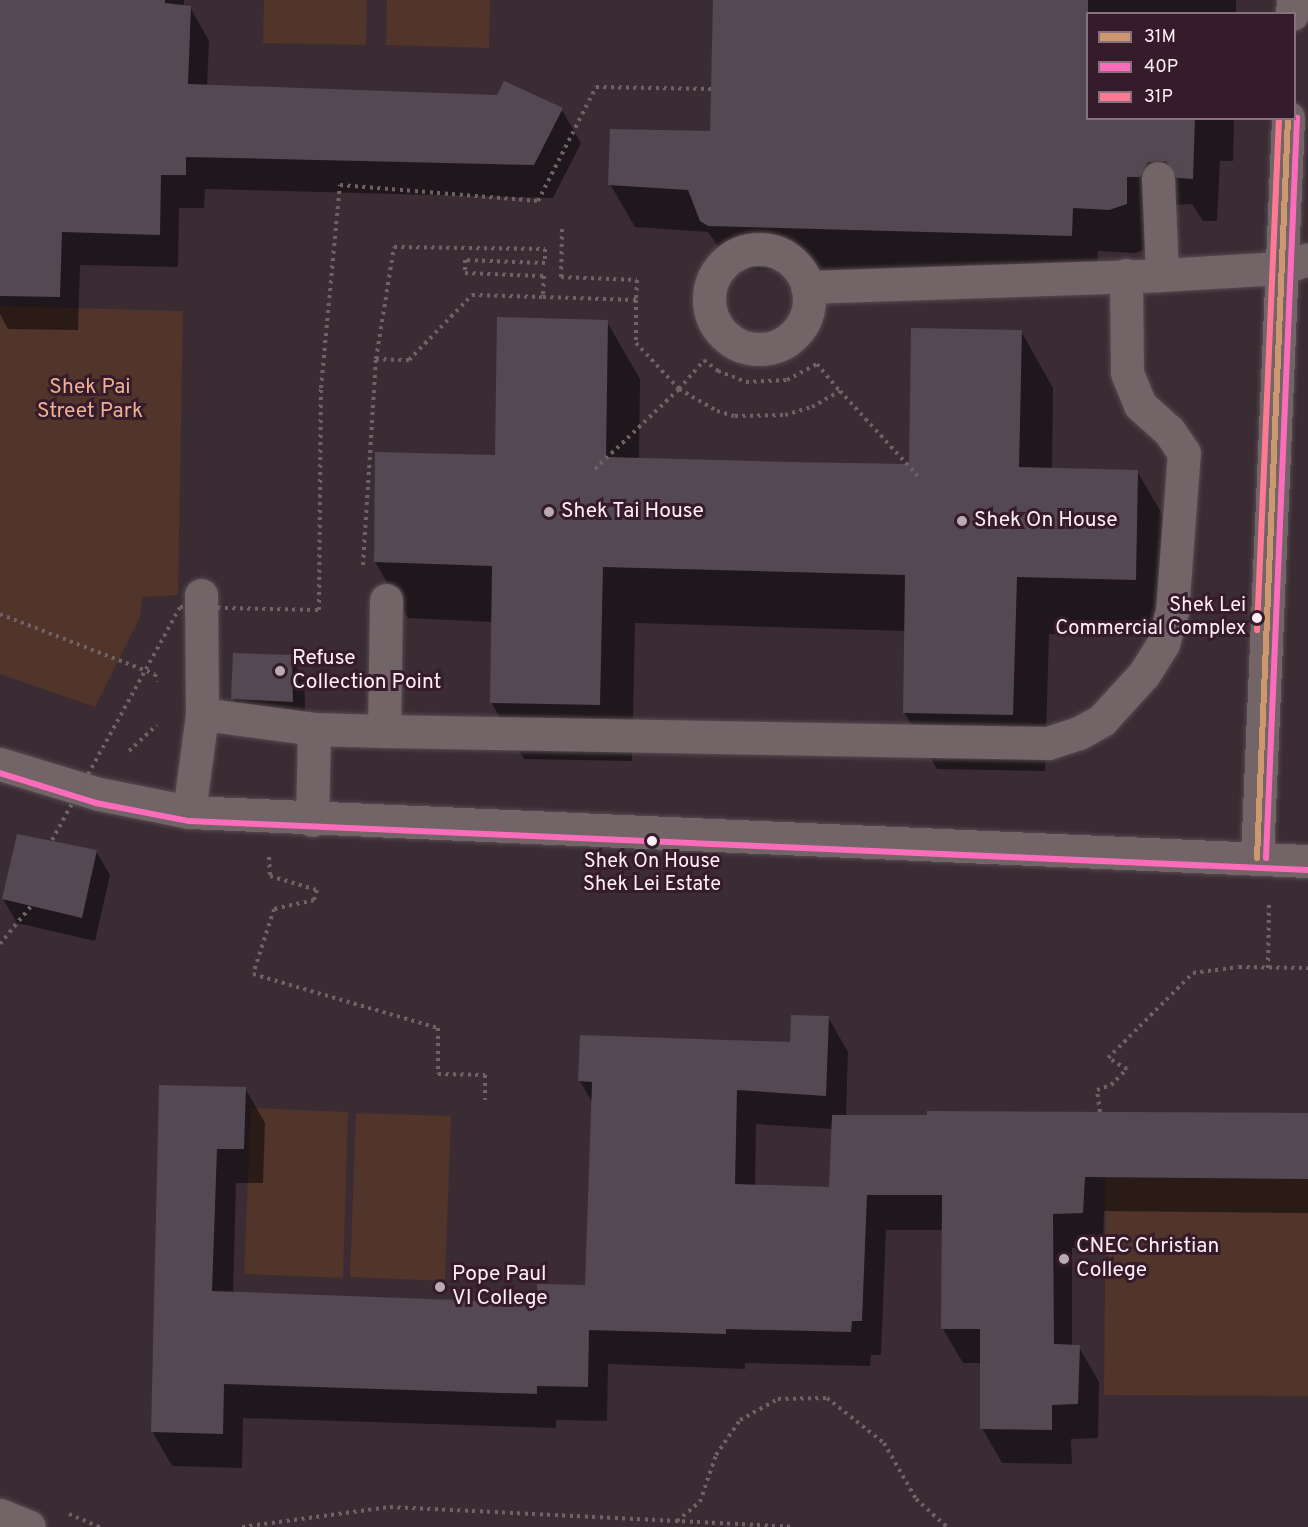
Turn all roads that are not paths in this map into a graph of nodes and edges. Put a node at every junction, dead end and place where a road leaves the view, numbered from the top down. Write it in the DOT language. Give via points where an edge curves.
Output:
graph roads {
  1 [pos="1288,120"];
  2 [pos="1158,178"];
  3 [pos="1295,263"];
  4 [pos="1126,275"];
  5 [pos="1162,275"];
  6 [pos="807,287"];
  7 [pos="201,595"];
  8 [pos="386,600"];
  9 [pos="202,714"];
  10 [pos="314,729"];
  11 [pos="384,731"];
  12 [pos="0,764"];
  13 [pos="189,812"];
  14 [pos="312,820"];
  15 [pos="1257,858"];
  16 [pos="1308,861"];
  17 [pos="0,1515"];
  18 [pos="28,1527"];
  1 -- 3 [label="street"];
  2 -- 5 [label="street"];
  3 -- 5 [label="street"];
  3 -- 15 [label="street"];
  4 -- 5 [label="street"];
  4 -- 6 [label="street"];
  4 -- 11 [label="street" via="1127,372 1140,405 1169,431 1184,453 1172,611 1163,644 1124,698 1102,720 1048,743"];
  7 -- 9 [label="street"];
  8 -- 11 [label="street"];
  9 -- 10 [label="street"];
  9 -- 13 [label="street"];
  10 -- 11 [label="street"];
  10 -- 14 [label="street"];
  12 -- 13 [label="street" via="99,794"];
  13 -- 14 [label="street"];
  14 -- 15 [label="street"];
  15 -- 16 [label="street"];
  17 -- 18 [label="street"];
}
